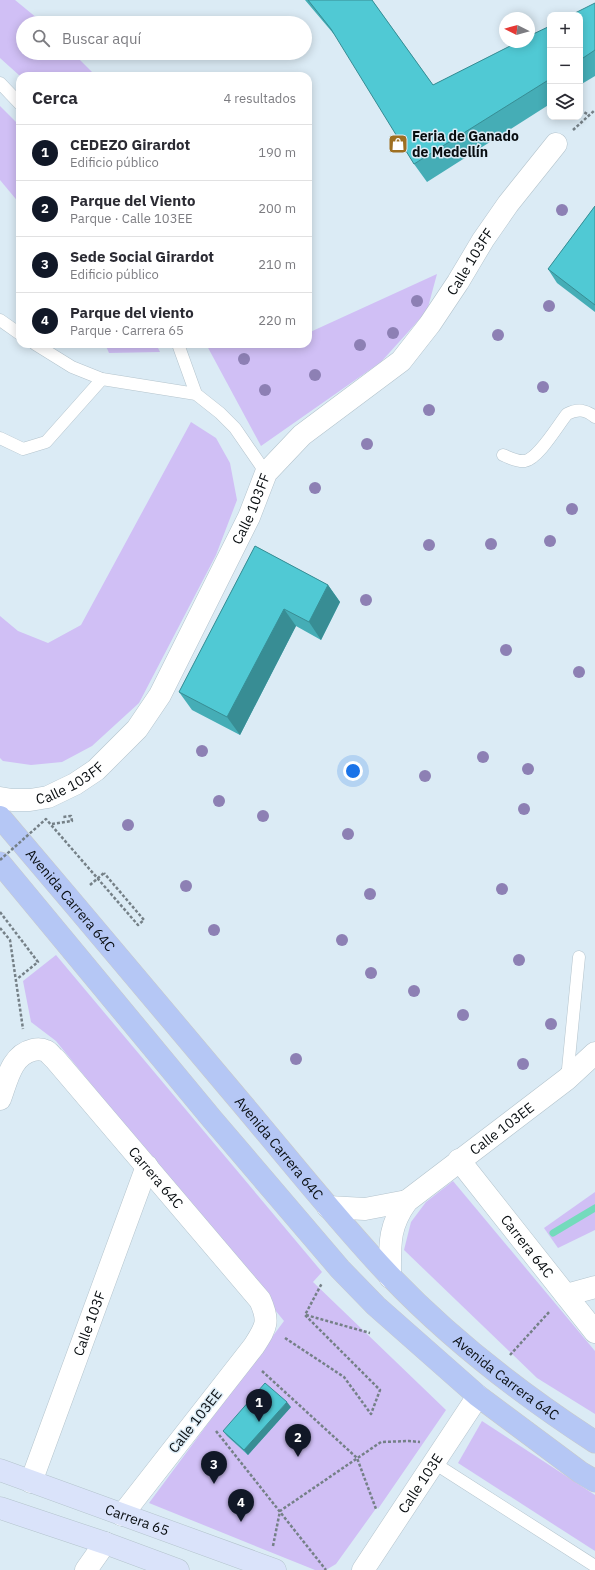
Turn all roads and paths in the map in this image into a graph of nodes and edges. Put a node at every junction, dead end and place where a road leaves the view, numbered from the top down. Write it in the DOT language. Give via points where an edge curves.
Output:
graph roads {
  1 [pos="0,83"];
  2 [pos="16,100"];
  3 [pos="595,110"];
  4 [pos="583,112"];
  5 [pos="589,115"];
  6 [pos="556,144"];
  7 [pos="0,320"];
  8 [pos="16,331"];
  9 [pos="41,348"];
  10 [pos="179,348"];
  11 [pos="102,379"];
  12 [pos="196,394"];
  13 [pos="595,417"];
  14 [pos="0,438"];
  15 [pos="503,455"];
  16 [pos="266,473"];
  17 [pos="0,798"];
  18 [pos="71,816"];
  19 [pos="0,817"];
  20 [pos="52,824"];
  21 [pos="0,860"];
  22 [pos="0,863"];
  23 [pos="90,885"];
  24 [pos="4,909"];
  25 [pos="0,912"];
  26 [pos="0,928"];
  27 [pos="579,957"];
  28 [pos="16,979"];
  29 [pos="26,1052"];
  30 [pos="595,1053"];
  31 [pos="567,1079"];
  32 [pos="0,1099"];
  33 [pos="459,1160"];
  34 [pos="147,1166"];
  35 [pos="407,1201"];
  36 [pos="328,1207"];
  37 [pos="390,1277"];
  38 [pos="323,1281"];
  39 [pos="595,1287"];
  40 [pos="566,1295"];
  41 [pos="305,1315"];
  42 [pos="266,1325"];
  43 [pos="595,1332"];
  44 [pos="376,1335"];
  45 [pos="246,1356"];
  46 [pos="495,1371"];
  47 [pos="478,1396"];
  48 [pos="202,1412"];
  49 [pos="595,1442"];
  50 [pos="446,1444"];
  51 [pos="357,1458"];
  52 [pos="434,1463"];
  53 [pos="0,1470"];
  54 [pos="595,1481"];
  55 [pos="31,1482"];
  56 [pos="0,1508"];
  57 [pos="280,1511"];
  58 [pos="122,1515"];
  59 [pos="386,1536"];
  60 [pos="105,1543"];
  61 [pos="273,1561"];
  62 [pos="595,1566"];
  63 [pos="86,1570"];
  64 [pos="178,1570"];
  65 [pos="326,1570"];
  66 [pos="363,1570"];
  1 -- 2 [label="lane"];
  3 -- 5 [label="path"];
  4 -- 5 [label="path"];
  5 -- 6 [label="path"];
  6 -- 16 [label="street, Calle 103FF" via="508,204 430,324 400,361 302,434"];
  7 -- 8 [label="lane"];
  9 -- 11 [label="lane" via="72,367"];
  10 -- 12 [label="lane"];
  11 -- 12 [label="lane"];
  11 -- 14 [label="lane" via="46,442 23,449"];
  12 -- 16 [label="lane" via="236,428"];
  13 -- 15 [label="lane" via="579,410 567,414 534,456 526,461 517,461"];
  16 -- 17 [label="street, Calle 103FF" via="249,517 160,695 137,729 96,770 75,784 48,797 30,800"];
  18 -- 20 [label="path" via="72,821"];
  19 -- 36 [label="main road, Avenida Carrera 64C"];
  21 -- 23 [label="path, bridge" via="46,819 138,925 144,920 104,873"];
  22 -- 47 [label="main road" via="340,1269 376,1306"];
  24 -- 25 [label="path"];
  25 -- 28 [label="path" via="38,962"];
  26 -- 28 [label="path" via="10,940"];
  27 -- 31 [label="lane"];
  28 -- 29 [label="path"];
  29 -- 32 [label="street" via="13,1063"];
  29 -- 34 [label="street, Carrera 64C" via="46,1051 55,1059"];
  30 -- 31 [label="street, Calle 103EE"];
  31 -- 33 [label="street, Calle 103EE"];
  33 -- 35 [label="street, Calle 103EE"];
  33 -- 40 [label="street, Carrera 64C"];
  34 -- 42 [label="street, Carrera 64C" via="260,1300 266,1312"];
  34 -- 55 [label="street, Calle 103F"];
  35 -- 36 [label="street, Calle 103EE" via="365,1209"];
  35 -- 37 [label="street, Calle 103EE" via="394,1222"];
  36 -- 37 [label="main road, Avenida Carrera 64C"];
  37 -- 46 [label="main road, Avenida Carrera 64C"];
  38 -- 41 [label="path"];
  39 -- 40 [label="street"];
  40 -- 43 [label="street, Carrera 64C"];
  40 -- 46 [label="path"];
  41 -- 42 [label="path" via="380,1390 371,1414 344,1377"];
  41 -- 44 [label="path"];
  42 -- 45 [label="street, Calle 103EE"];
  45 -- 48 [label="street, Calle 103EE"];
  45 -- 51 [label="path"];
  46 -- 49 [label="main road, Avenida Carrera 64C"];
  47 -- 50 [label="street, Calle 103E"];
  47 -- 54 [label="main road"];
  48 -- 57 [label="path"];
  48 -- 58 [label="street, Calle 103EE"];
  50 -- 51 [label="path" via="381,1442"];
  50 -- 52 [label="street, Calle 103E"];
  51 -- 57 [label="path"];
  51 -- 59 [label="path"];
  52 -- 59 [label="street, Calle 103E"];
  52 -- 62 [label="lane"];
  53 -- 55 [label="main road, Carrera 65"];
  55 -- 58 [label="main road, Carrera 65"];
  56 -- 60 [label="main road"];
  57 -- 61 [label="path"];
  57 -- 65 [label="path"];
  58 -- 61 [label="main road, Carrera 65"];
  59 -- 66 [label="street, Calle 103E"];
  60 -- 63 [label="street"];
  60 -- 64 [label="main road"];
}
